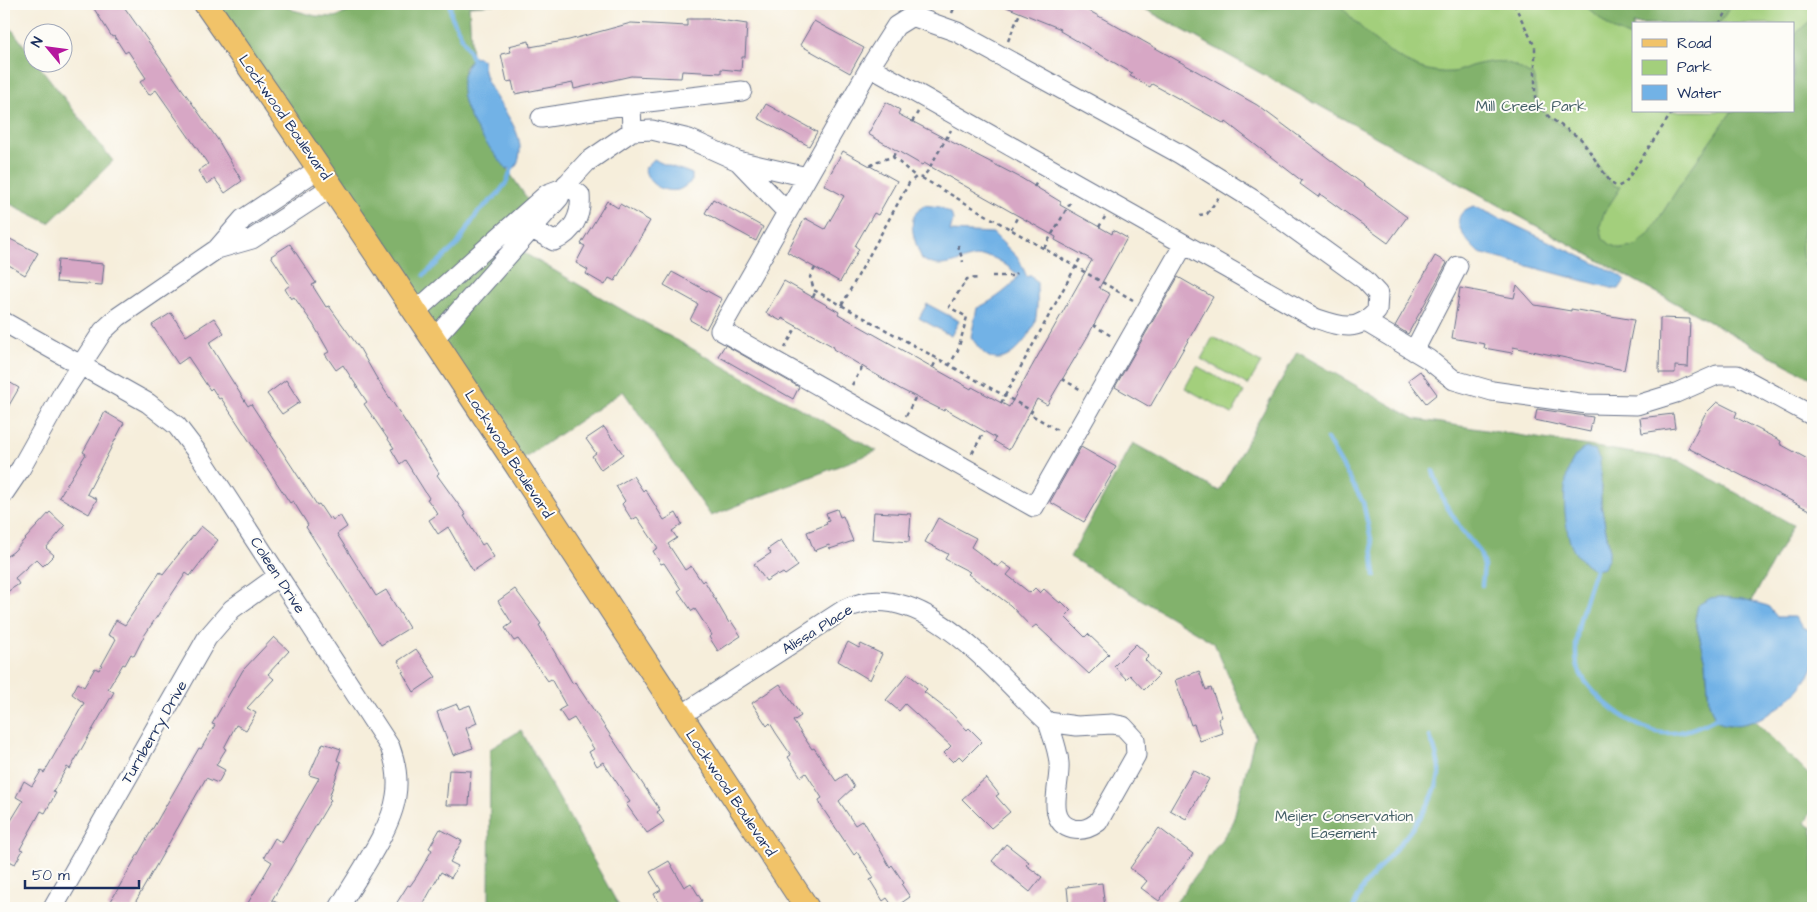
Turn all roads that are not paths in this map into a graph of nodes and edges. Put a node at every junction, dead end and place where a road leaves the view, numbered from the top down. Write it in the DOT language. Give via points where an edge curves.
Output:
graph roads {
  1 [pos="206,4"];
  2 [pos="870,67"];
  3 [pos="742,91"];
  4 [pos="631,104"];
  5 [pos="541,118"];
  6 [pos="632,131"];
  7 [pos="738,161"];
  8 [pos="326,177"];
  9 [pos="807,177"];
  10 [pos="564,186"];
  11 [pos="787,212"];
  12 [pos="532,229"];
  13 [pos="1184,244"];
  14 [pos="1458,266"];
  15 [pos="458,273"];
  16 [pos="476,292"];
  17 [pos="416,311"];
  18 [pos="4,322"];
  19 [pos="1366,322"];
  20 [pos="434,339"];
  21 [pos="1414,351"];
  22 [pos="80,365"];
  23 [pos="1813,416"];
  24 [pos="4,492"];
  25 [pos="278,576"];
  26 [pos="680,716"];
  27 [pos="1048,722"];
  28 [pos="53,908"];
  29 [pos="339,908"];
  30 [pos="807,908"];
  1 -- 8 [label="main road, Lockwood Boulevard"];
  2 -- 9 [label="street"];
  2 -- 13 [label="street"];
  2 -- 19 [label="street" via="896,26 912,16 957,32 1180,154 1257,202 1365,280 1378,294 1377,311"];
  3 -- 4 [label="street"];
  4 -- 5 [label="street"];
  4 -- 6 [label="street"];
  6 -- 7 [label="street" via="652,130 689,140"];
  6 -- 10 [label="street" via="588,162"];
  7 -- 9 [label="street"];
  7 -- 11 [label="street"];
  8 -- 17 [label="main road, Lockwood Boulevard"];
  8 -- 22 [label="street" via="243,219 217,249 118,316 95,341"];
  9 -- 11 [label="street"];
  10 -- 12 [label="street" via="559,198"];
  10 -- 12 [label="street" via="580,195 581,210 566,236 554,241"];
  10 -- 15 [label="street" via="546,194"];
  11 -- 13 [label="street" via="720,330 1034,507"];
  12 -- 16 [label="street"];
  13 -- 19 [label="street" via="1315,318 1350,326"];
  14 -- 21 [label="street"];
  15 -- 16 [label="street"];
  15 -- 17 [label="street"];
  16 -- 20 [label="street"];
  17 -- 20 [label="main road, Lockwood Boulevard"];
  18 -- 22 [label="street, Coleen Drive"];
  19 -- 21 [label="street"];
  20 -- 26 [label="main road, Lockwood Boulevard"];
  21 -- 23 [label="street" via="1454,380 1492,391 1587,404 1637,405 1676,394 1717,375 1737,374"];
  22 -- 24 [label="street"];
  22 -- 25 [label="street, Coleen Drive" via="148,403 177,426"];
  25 -- 28 [label="street, Turnberry Drive" via="232,610 207,638"];
  25 -- 29 [label="street, Coleen Drive" via="390,746 396,764 397,795 391,815"];
  26 -- 27 [label="street, Alissa Place" via="845,609 882,600 914,608 951,632"];
  26 -- 30 [label="main road, Lockwood Boulevard"];
  27 -- 27 [label="street" via="1077,726 1118,725 1135,739 1136,755 1098,822 1090,828 1071,828 1060,821 1056,811 1059,763"];
}
